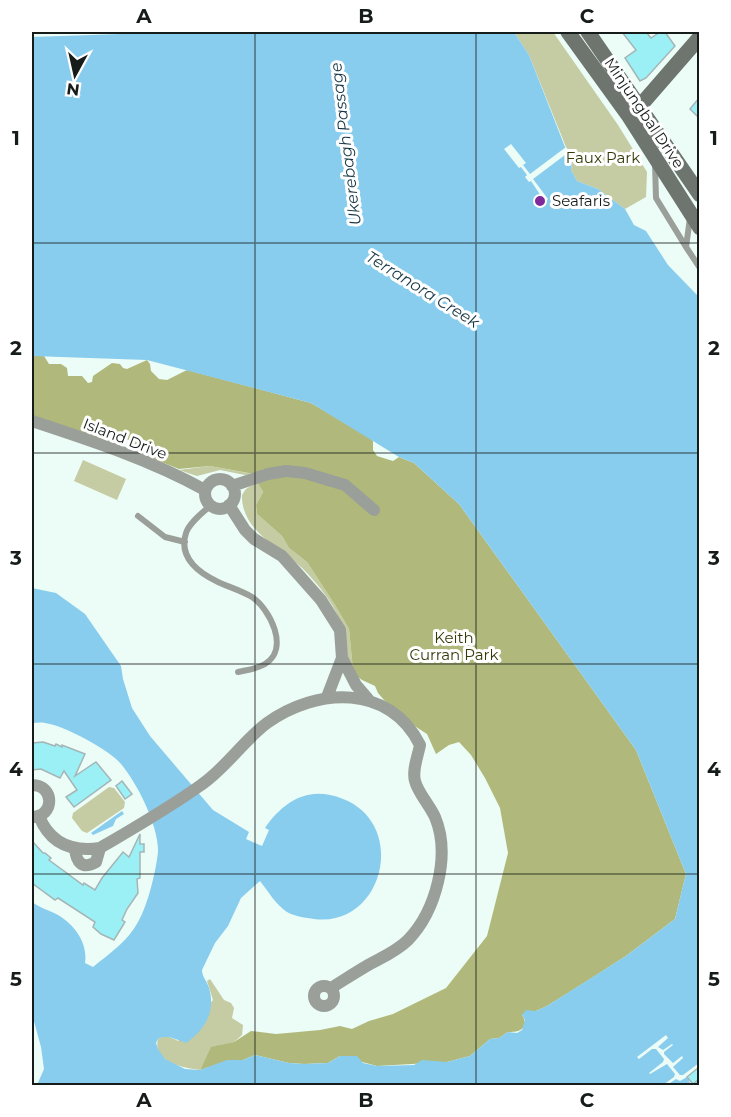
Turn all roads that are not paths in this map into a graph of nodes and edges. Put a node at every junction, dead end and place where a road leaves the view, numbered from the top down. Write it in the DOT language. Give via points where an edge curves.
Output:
graph roads {
  1 [pos="568,32"];
  2 [pos="588,32"];
  3 [pos="699,38"];
  4 [pos="634,110"];
  5 [pos="654,155"];
  6 [pos="699,195"];
  7 [pos="690,213"];
  8 [pos="699,228"];
  9 [pos="687,247"];
  10 [pos="699,268"];
  11 [pos="32,421"];
  12 [pos="232,486"];
  13 [pos="205,490"];
  14 [pos="230,505"];
  15 [pos="210,506"];
  16 [pos="374,510"];
  17 [pos="138,516"];
  18 [pos="185,542"];
  19 [pos="342,658"];
  20 [pos="238,672"];
  21 [pos="327,697"];
  22 [pos="368,699"];
  23 [pos="32,786"];
  24 [pos="35,817"];
  25 [pos="331,988"];
  1 -- 4 [label="main road, Minjungbal Drive"];
  2 -- 4 [label="main road, Minjungbal Drive"];
  3 -- 4 [label="main road"];
  4 -- 5 [label="main road, Minjungbal Drive"];
  4 -- 6 [label="main road, Minjungbal Drive"];
  5 -- 7 [label="main road, Minjungbal Drive"];
  5 -- 9 [label="lane" via="656,198"];
  7 -- 8 [label="main road, Minjungbal Drive"];
  7 -- 9 [label="lane"];
  9 -- 10 [label="lane"];
  11 -- 13 [label="street, Island Drive" via="145,462"];
  12 -- 13 [label="street" via="225,480 215,480"];
  12 -- 14 [label="street" via="234,498"];
  12 -- 16 [label="street" via="268,474 305,473 345,485"];
  13 -- 15 [label="street"];
  14 -- 15 [label="street" via="222,509"];
  14 -- 19 [label="street" via="245,530 282,556 321,600 340,630"];
  15 -- 18 [label="lane" via="186,532"];
  17 -- 18 [label="lane" via="165,537"];
  18 -- 20 [label="lane" via="188,560 202,573 252,597 275,628 277,640 272,657 266,664"];
  19 -- 21 [label="street"];
  19 -- 22 [label="street"];
  21 -- 22 [label="street"];
  21 -- 24 [label="street" via="301,704 265,724 202,785 100,848 82,850 60,843"];
  22 -- 25 [label="street" via="402,719 420,745 415,782 435,818 441,869 424,918 408,940"];
  23 -- 24 [label="street" via="42,787 50,800 47,810"];
}
